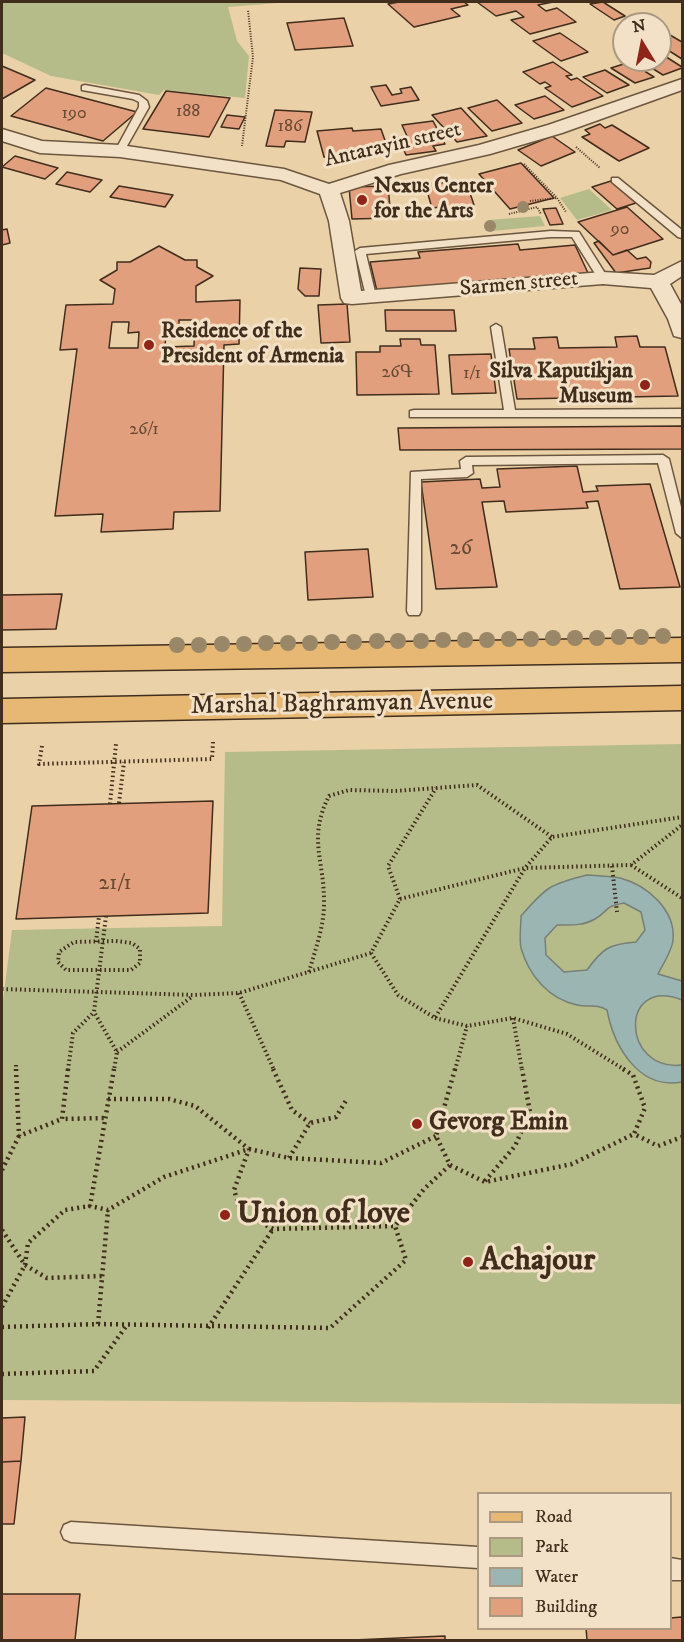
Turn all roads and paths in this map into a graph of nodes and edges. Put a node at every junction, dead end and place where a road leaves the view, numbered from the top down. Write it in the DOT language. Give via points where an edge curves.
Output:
graph roads {
  1 [pos="248,10"];
  2 [pos="682,84"];
  3 [pos="85,88"];
  4 [pos="555,129"];
  5 [pos="244,133"];
  6 [pos="2,135"];
  7 [pos="120,151"];
  8 [pos="525,166"];
  9 [pos="615,180"];
  10 [pos="329,190"];
  11 [pos="530,201"];
  12 [pos="682,235"];
  13 [pos="682,267"];
  14 [pos="603,278"];
  15 [pos="658,282"];
  16 [pos="361,297"];
  17 [pos="496,327"];
  18 [pos="682,331"];
  19 [pos="682,413"];
  20 [pos="414,414"];
  21 [pos="510,414"];
  22 [pos="682,533"];
  23 [pos="414,611"];
  24 [pos="682,650"];
  25 [pos="2,660"];
  26 [pos="682,698"];
  27 [pos="2,711"];
  28 [pos="213,742"];
  29 [pos="116,744"];
  30 [pos="42,746"];
  31 [pos="124,762"];
  32 [pos="436,788"];
  33 [pos="119,803"];
  34 [pos="110,804"];
  35 [pos="682,817"];
  36 [pos="682,825"];
  37 [pos="552,837"];
  38 [pos="631,865"];
  39 [pos="612,866"];
  40 [pos="525,868"];
  41 [pos="682,898"];
  42 [pos="400,899"];
  43 [pos="617,912"];
  44 [pos="99,916"];
  45 [pos="106,916"];
  46 [pos="96,942"];
  47 [pos="103,942"];
  48 [pos="371,953"];
  49 [pos="99,971"];
  50 [pos="309,972"];
  51 [pos="2,989"];
  52 [pos="96,992"];
  53 [pos="239,993"];
  54 [pos="194,995"];
  55 [pos="94,1012"];
  56 [pos="435,1018"];
  57 [pos="513,1018"];
  58 [pos="467,1026"];
  59 [pos="117,1052"];
  60 [pos="16,1065"];
  61 [pos="347,1099"];
  62 [pos="108,1100"];
  63 [pos="105,1118"];
  64 [pos="62,1119"];
  65 [pos="310,1123"];
  66 [pos="634,1134"];
  67 [pos="19,1136"];
  68 [pos="436,1136"];
  69 [pos="682,1137"];
  70 [pos="249,1149"];
  71 [pos="289,1158"];
  72 [pos="450,1165"];
  73 [pos="2,1170"];
  74 [pos="485,1182"];
  75 [pos="90,1206"];
  76 [pos="108,1210"];
  77 [pos="395,1226"];
  78 [pos="273,1229"];
  79 [pos="2,1230"];
  80 [pos="25,1265"];
  81 [pos="102,1276"];
  82 [pos="2,1307"];
  83 [pos="98,1323"];
  84 [pos="127,1325"];
  85 [pos="2,1327"];
  86 [pos="208,1328"];
  87 [pos="2,1374"];
  88 [pos="71,1532"];
  89 [pos="477,1557"];
  1 -- 5 [label="path" via="253,57"];
  2 -- 4 [label="street, Antarayin street"];
  3 -- 7 [label="lane" via="143,101 144,107"];
  4 -- 9 [label="path"];
  4 -- 10 [label="street, Antarayin street"];
  6 -- 7 [label="street, Antarayin street" via="40,147"];
  7 -- 10 [label="street, Antarayin street" via="284,175"];
  8 -- 11 [label="path" via="557,198"];
  9 -- 12 [label="lane"];
  10 -- 16 [label="street"];
  13 -- 15 [label="street"];
  14 -- 15 [label="street, Sarmen street"];
  14 -- 16 [label="street, Sarmen street"];
  14 -- 16 [label="lane" via="575,234 551,234 360,251"];
  15 -- 18 [label="street" via="680,319"];
  17 -- 21 [label="lane"];
  19 -- 21 [label="lane"];
  20 -- 21 [label="lane"];
  22 -- 23 [label="lane" via="663,459 466,461 467,473 415,475"];
  24 -- 25 [label="main road, Marshal Baghramyan Avenue"];
  26 -- 27 [label="main road, Marshal Baghramyan Avenue"];
  28 -- 31 [label="path" via="212,759"];
  29 -- 34 [label="path, bridge"];
  30 -- 31 [label="path" via="39,764"];
  31 -- 33 [label="path"];
  32 -- 37 [label="path" via="477,785"];
  32 -- 42 [label="path" via="388,866"];
  32 -- 50 [label="path" via="349,790 329,796 320,812 316,846 324,904"];
  35 -- 37 [label="path"];
  36 -- 38 [label="path"];
  37 -- 40 [label="path"];
  38 -- 39 [label="path"];
  38 -- 41 [label="path"];
  39 -- 40 [label="path"];
  39 -- 43 [label="path"];
  40 -- 42 [label="path"];
  40 -- 56 [label="path"];
  42 -- 48 [label="path"];
  44 -- 46 [label="path"];
  45 -- 47 [label="path"];
  46 -- 47 [label="path"];
  46 -- 49 [label="path" via="65,946 59,952 58,962 66,970"];
  47 -- 49 [label="path"];
  47 -- 49 [label="path" via="129,942 138,945 142,952 140,963 131,970"];
  48 -- 50 [label="path"];
  48 -- 56 [label="path" via="398,996"];
  49 -- 52 [label="path"];
  50 -- 53 [label="path"];
  51 -- 52 [label="path"];
  52 -- 54 [label="path"];
  52 -- 55 [label="path"];
  53 -- 54 [label="path"];
  53 -- 65 [label="path" via="292,1110"];
  54 -- 59 [label="path"];
  55 -- 59 [label="path"];
  55 -- 64 [label="path" via="73,1033"];
  56 -- 58 [label="path"];
  57 -- 58 [label="path"];
  57 -- 66 [label="path" via="567,1034 633,1076 645,1108"];
  57 -- 74 [label="path" via="530,1112 515,1146"];
  58 -- 68 [label="path"];
  59 -- 62 [label="path"];
  60 -- 67 [label="path"];
  61 -- 65 [label="path" via="336,1117"];
  62 -- 63 [label="path"];
  62 -- 70 [label="path" via="169,1099 195,1106"];
  63 -- 64 [label="path"];
  63 -- 75 [label="path"];
  64 -- 67 [label="path"];
  65 -- 71 [label="path"];
  66 -- 69 [label="path" via="658,1146"];
  66 -- 74 [label="path" via="572,1164"];
  67 -- 73 [label="path"];
  68 -- 71 [label="path" via="381,1163"];
  68 -- 72 [label="path"];
  70 -- 71 [label="path"];
  70 -- 76 [label="path" via="164,1177"];
  70 -- 78 [label="path" via="234,1190 241,1212"];
  72 -- 74 [label="path"];
  72 -- 77 [label="path" via="424,1189"];
  75 -- 76 [label="path"];
  75 -- 80 [label="path" via="65,1210 28,1243"];
  76 -- 81 [label="path"];
  77 -- 78 [label="path"];
  77 -- 86 [label="path" via="406,1260 330,1328"];
  78 -- 86 [label="path"];
  79 -- 80 [label="path"];
  80 -- 81 [label="path" via="47,1278"];
  80 -- 82 [label="path"];
  81 -- 83 [label="path"];
  83 -- 84 [label="path"];
  83 -- 85 [label="path"];
  84 -- 86 [label="path"];
  84 -- 87 [label="path" via="94,1371"];
  88 -- 89 [label="lane"];
}
